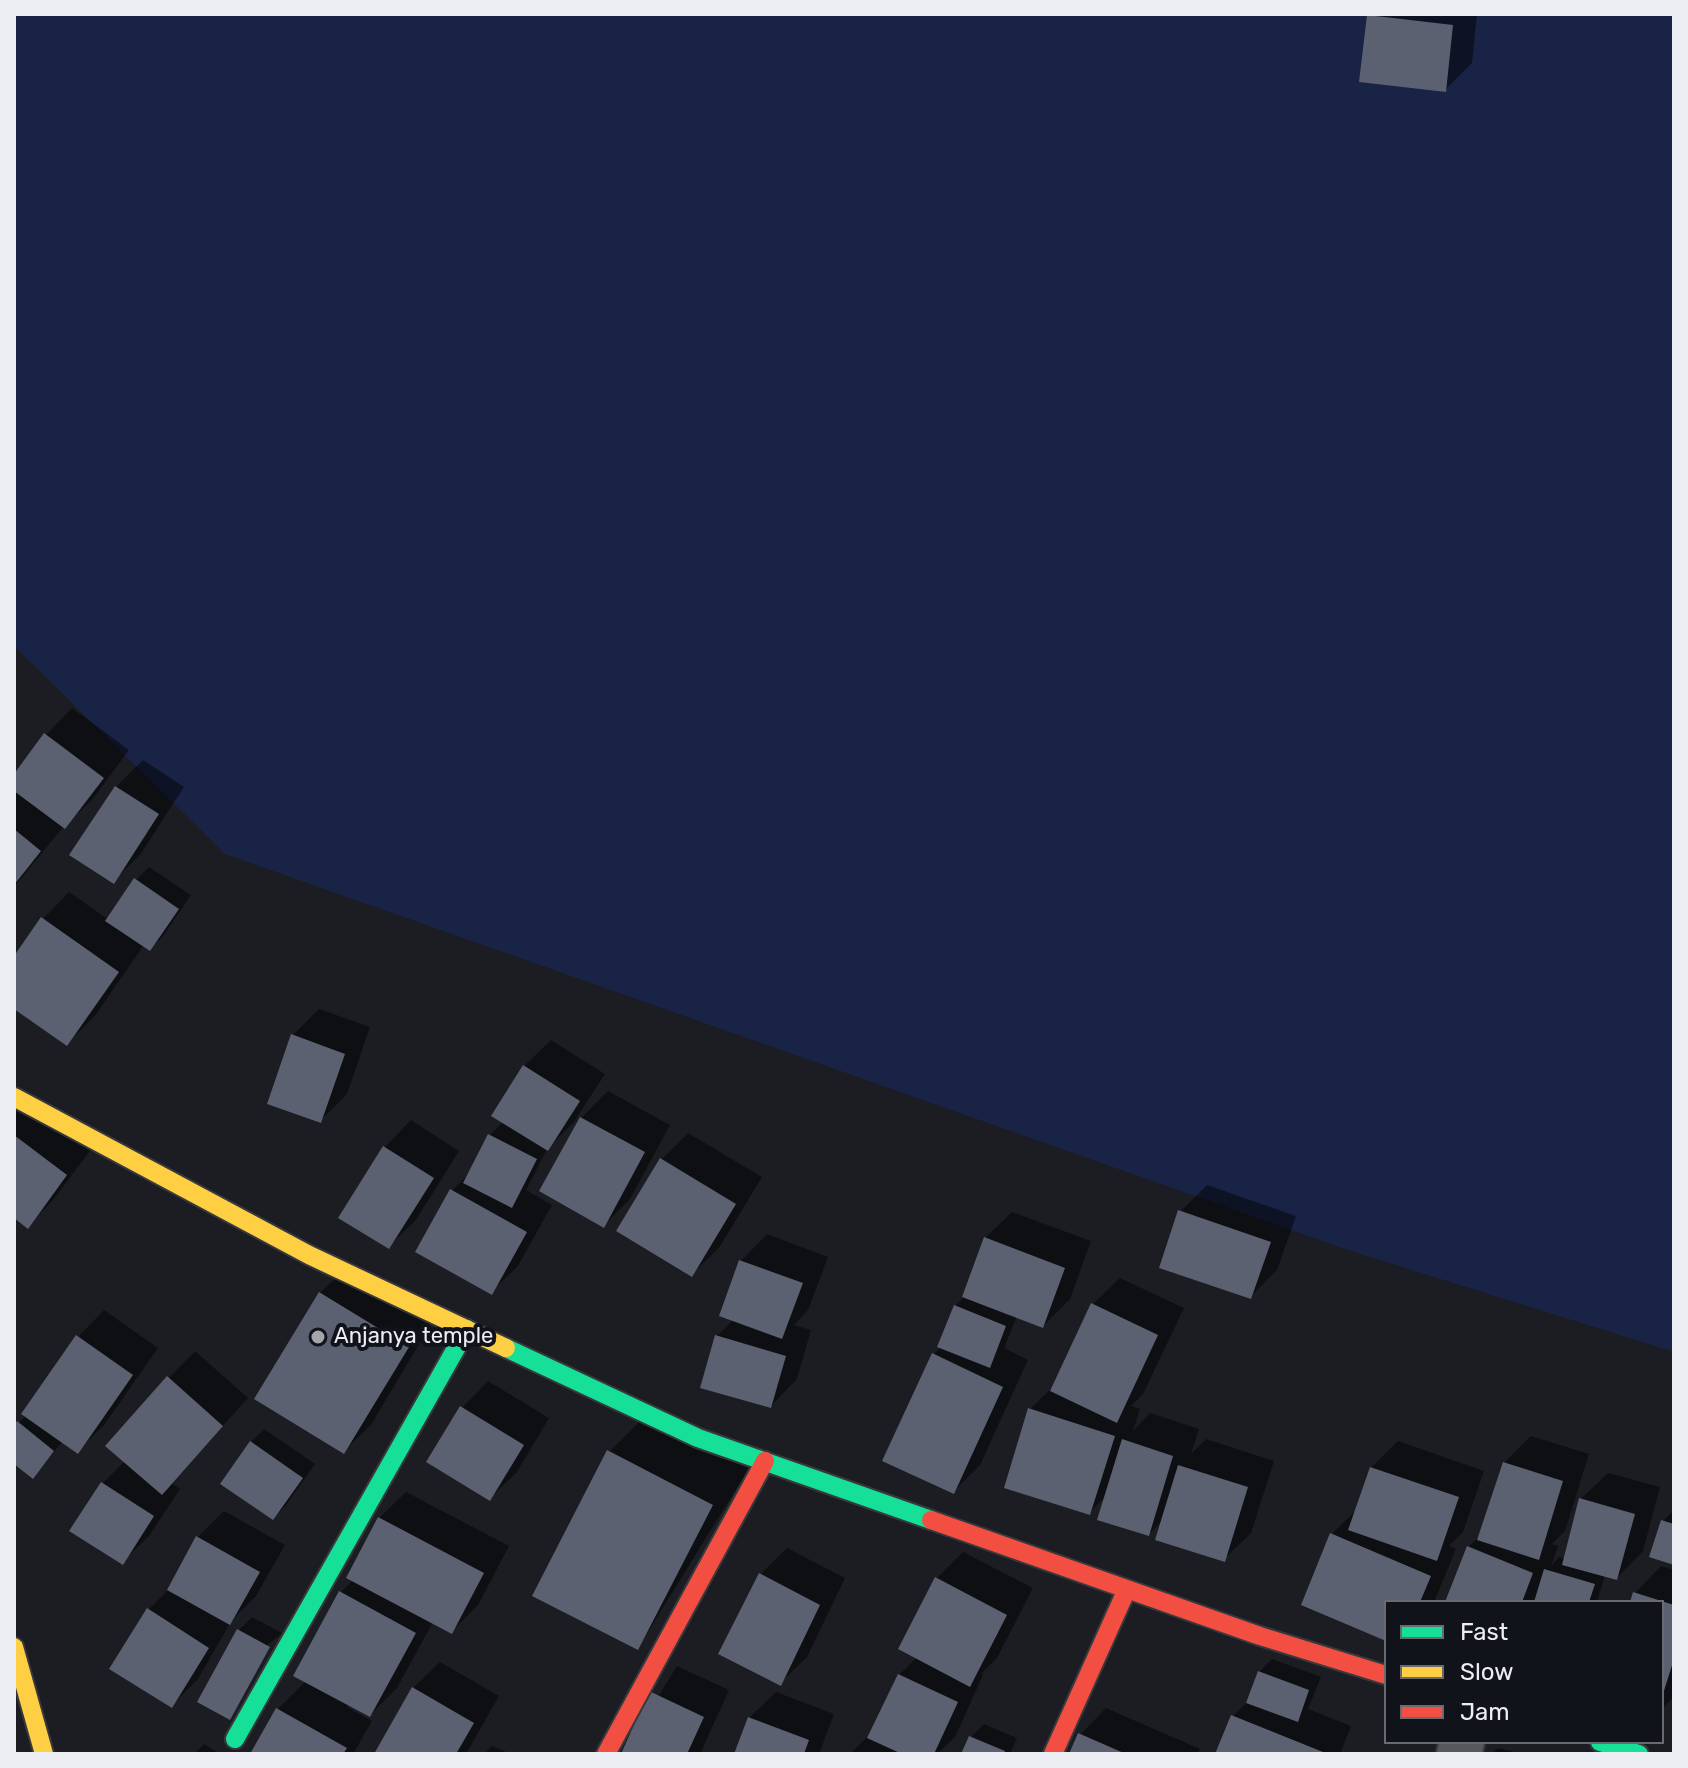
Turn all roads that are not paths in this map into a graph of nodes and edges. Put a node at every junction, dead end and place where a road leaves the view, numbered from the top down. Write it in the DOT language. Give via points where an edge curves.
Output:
graph roads {
  1 [pos="14,1097"];
  2 [pos="467,1329"];
  3 [pos="765,1461"];
  4 [pos="1127,1589"];
  5 [pos="14,1647"];
  6 [pos="1384,1674"];
  7 [pos="235,1739"];
  8 [pos="1606,1744"];
  9 [pos="44,1754"];
  10 [pos="606,1754"];
  11 [pos="1053,1754"];
  12 [pos="1639,1754"];
  1 -- 2 [label="street" via="309,1255"];
  2 -- 3 [label="street" via="698,1438"];
  2 -- 7 [label="street"];
  3 -- 4 [label="street"];
  3 -- 10 [label="street"];
  4 -- 6 [label="street"];
  4 -- 11 [label="street"];
  5 -- 9 [label="street"];
  8 -- 12 [label="street"];
}
